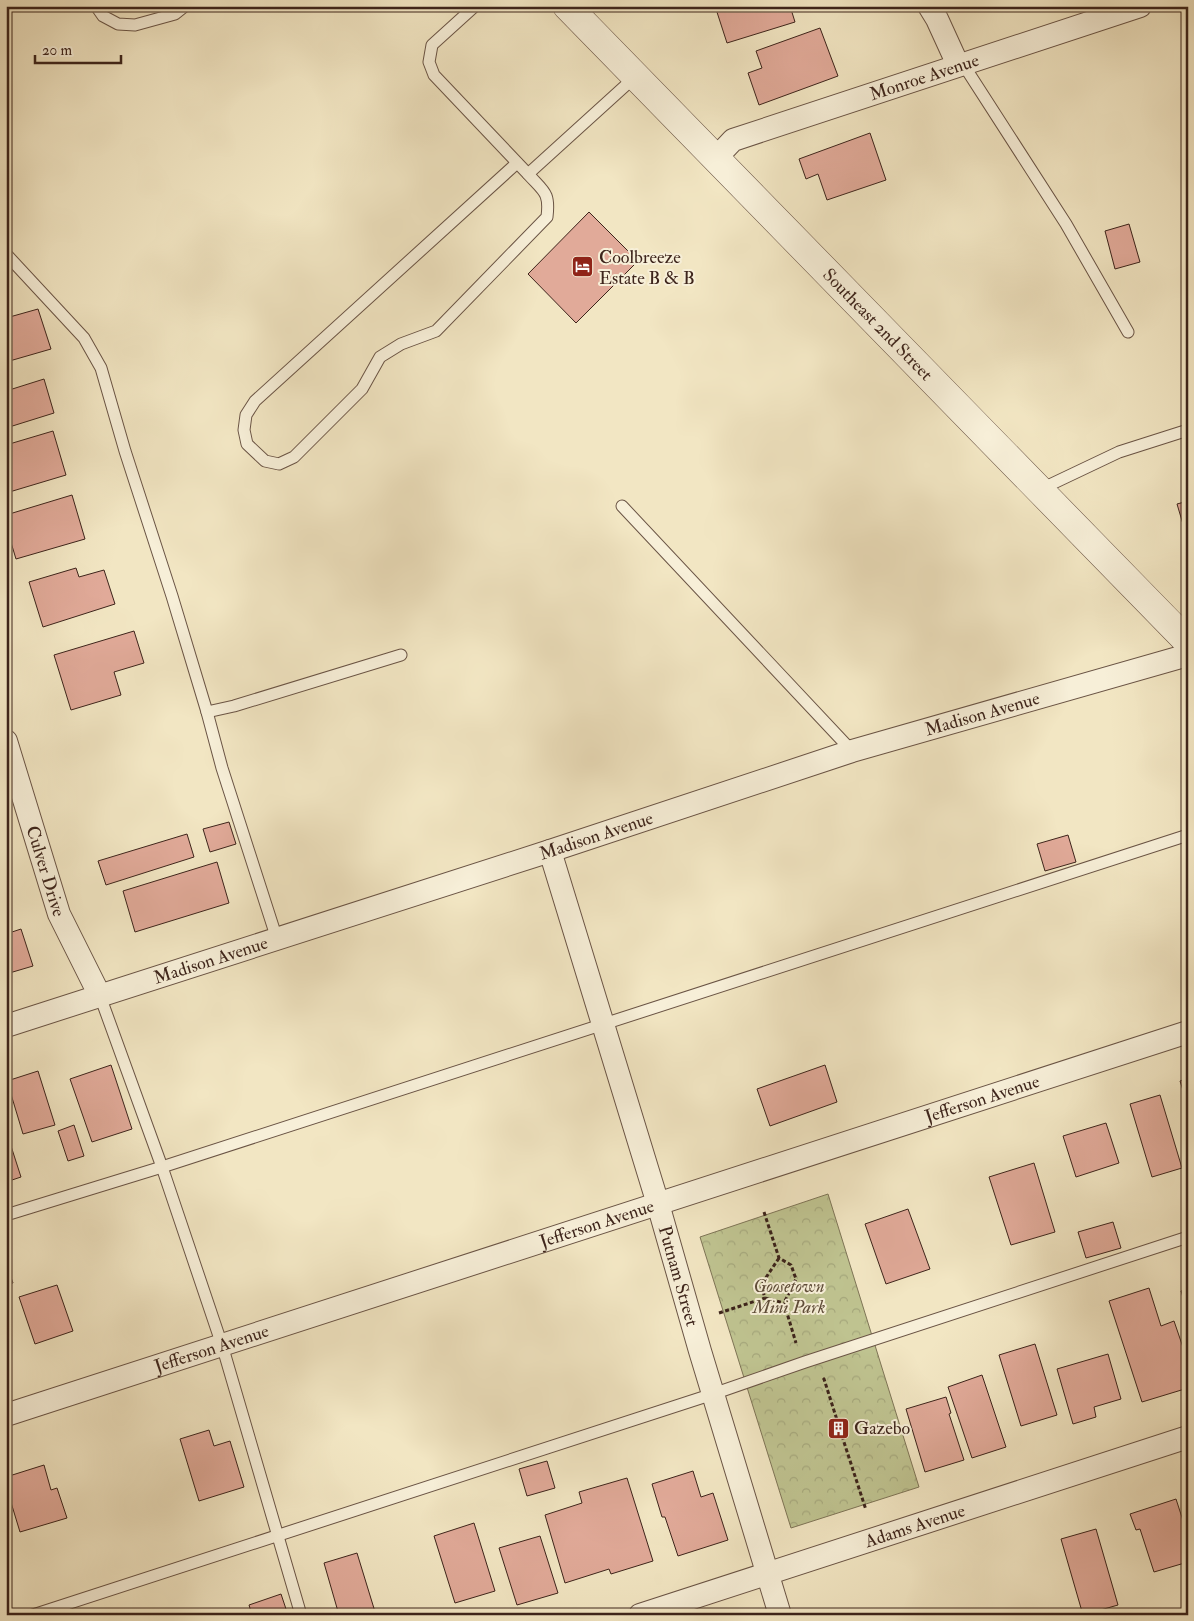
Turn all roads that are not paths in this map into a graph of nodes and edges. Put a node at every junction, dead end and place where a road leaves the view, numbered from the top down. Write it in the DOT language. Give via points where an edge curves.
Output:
graph roads {
  1 [pos="96,6"];
  2 [pos="185,6"];
  3 [pos="475,6"];
  4 [pos="567,6"];
  5 [pos="929,6"];
  6 [pos="1140,6"];
  7 [pos="960,64"];
  8 [pos="636,76"];
  9 [pos="716,158"];
  10 [pos="517,163"];
  11 [pos="528,174"];
  12 [pos="6,254"];
  13 [pos="1128,332"];
  14 [pos="1188,430"];
  15 [pos="1039,490"];
  16 [pos="622,506"];
  17 [pos="1188,642"];
  18 [pos="401,655"];
  19 [pos="1188,655"];
  20 [pos="207,712"];
  21 [pos="6,741"];
  22 [pos="852,751"];
  23 [pos="1188,835"];
  24 [pos="550,851"];
  25 [pos="278,939"];
  26 [pos="100,996"];
  27 [pos="603,1023"];
  28 [pos="6,1026"];
  29 [pos="1188,1032"];
  30 [pos="162,1166"];
  31 [pos="658,1204"];
  32 [pos="6,1214"];
  33 [pos="1188,1237"];
  34 [pos="222,1345"];
  35 [pos="713,1394"];
  36 [pos="6,1416"];
  37 [pos="1188,1437"];
  38 [pos="278,1535"];
  39 [pos="768,1574"];
  40 [pos="33,1615"];
  41 [pos="301,1615"];
  42 [pos="640,1615"];
  43 [pos="780,1615"];
  1 -- 2 [label="lane" via="103,16 118,24 135,25 175,14"];
  3 -- 10 [label="lane" via="432,45 429,62 434,75"];
  4 -- 8 [label="street, Southeast 2nd Street"];
  5 -- 7 [label="street"];
  6 -- 7 [label="street, Monroe Avenue"];
  7 -- 9 [label="street, Monroe Avenue" via="733,140"];
  7 -- 13 [label="lane" via="1066,224"];
  8 -- 9 [label="street, Southeast 2nd Street"];
  8 -- 11 [label="lane"];
  9 -- 15 [label="street, Southeast 2nd Street"];
  10 -- 11 [label="lane"];
  10 -- 11 [label="lane" via="255,401 246,415 244,430 247,444 265,461 280,464 294,457 362,389 380,357 401,344 436,331 547,217 547,196"];
  12 -- 20 [label="lane" via="84,338 101,368"];
  14 -- 15 [label="lane" via="1118,452"];
  15 -- 17 [label="street, Southeast 2nd Street"];
  16 -- 22 [label="lane"];
  18 -- 20 [label="lane"];
  19 -- 22 [label="street, Madison Avenue"];
  20 -- 25 [label="lane"];
  21 -- 26 [label="street, Culver Drive" via="59,914"];
  22 -- 24 [label="street, Madison Avenue"];
  23 -- 27 [label="lane"];
  24 -- 25 [label="street, Madison Avenue"];
  24 -- 27 [label="street, Putnam Street"];
  25 -- 26 [label="street, Madison Avenue"];
  26 -- 28 [label="street, Madison Avenue"];
  26 -- 30 [label="lane"];
  27 -- 30 [label="lane"];
  27 -- 31 [label="street, Putnam Street"];
  29 -- 31 [label="street, Jefferson Avenue"];
  30 -- 32 [label="lane"];
  30 -- 34 [label="lane"];
  31 -- 34 [label="street, Jefferson Avenue"];
  31 -- 35 [label="street, Putnam Street"];
  33 -- 35 [label="lane"];
  34 -- 36 [label="street, Jefferson Avenue"];
  34 -- 38 [label="lane"];
  35 -- 38 [label="lane"];
  35 -- 39 [label="street, Putnam Street"];
  37 -- 39 [label="street, Adams Avenue"];
  38 -- 40 [label="lane"];
  38 -- 41 [label="lane"];
  39 -- 42 [label="street, Adams Avenue"];
  39 -- 43 [label="street, Putnam Street"];
}
